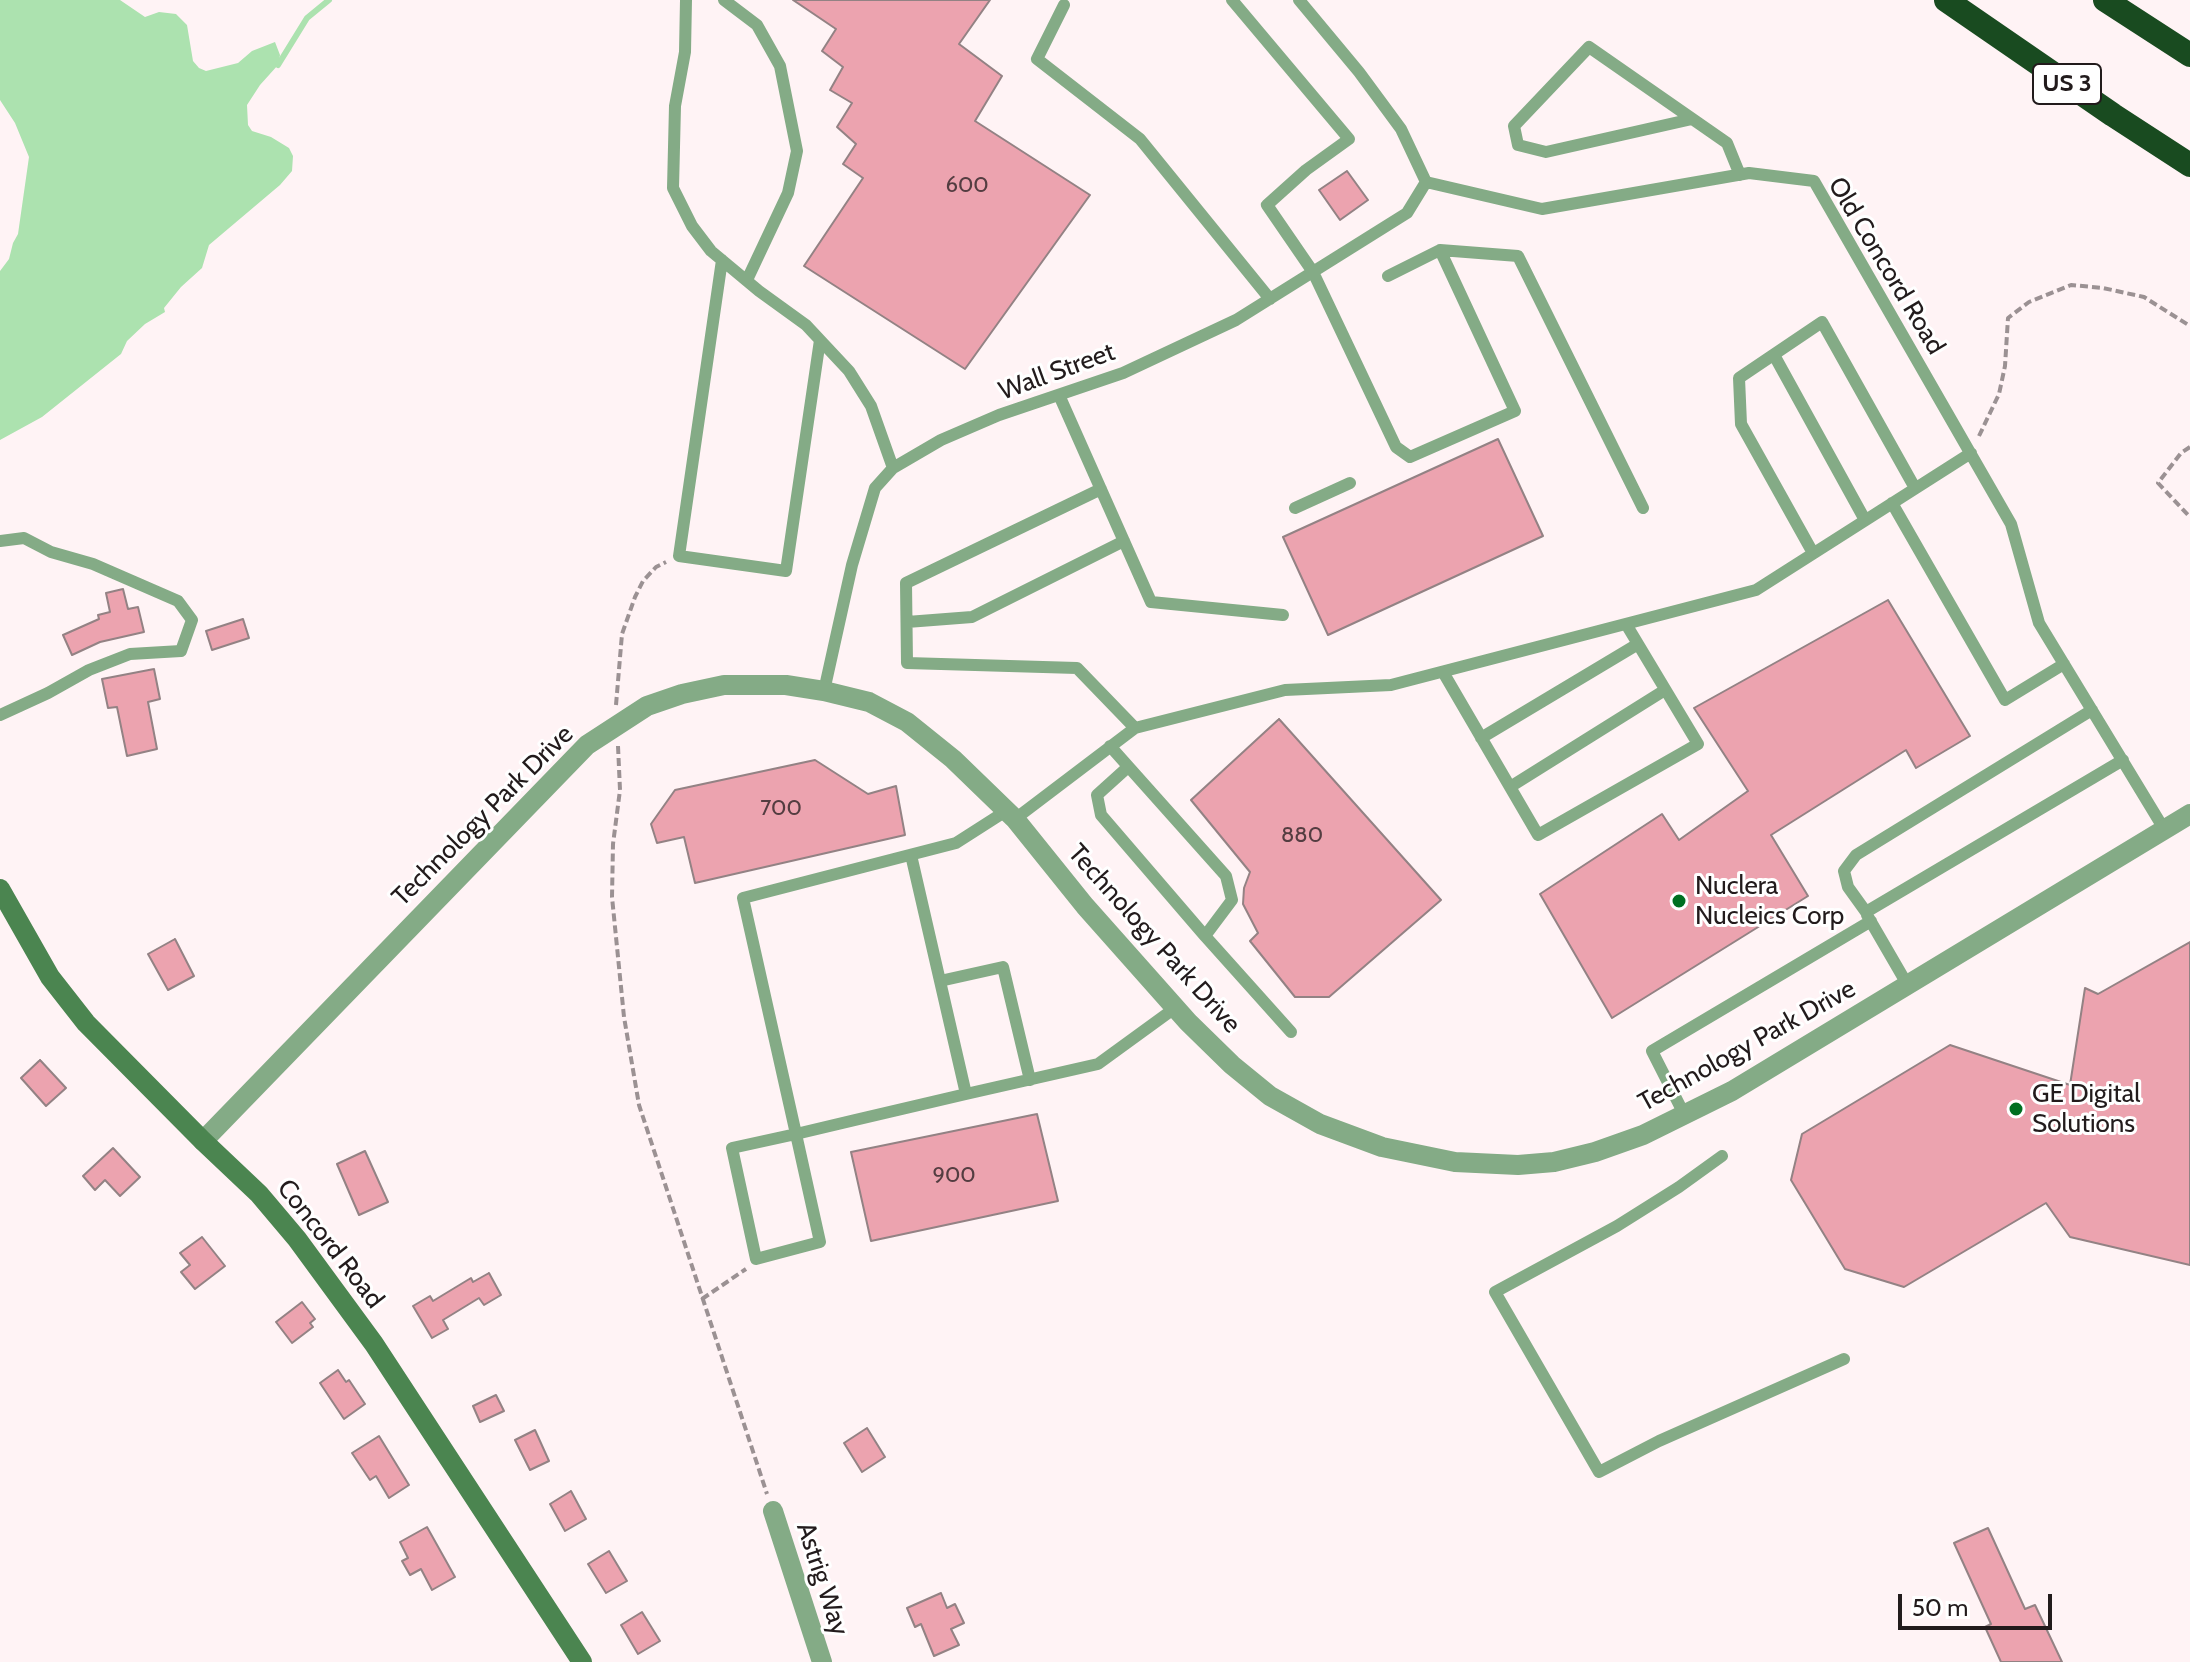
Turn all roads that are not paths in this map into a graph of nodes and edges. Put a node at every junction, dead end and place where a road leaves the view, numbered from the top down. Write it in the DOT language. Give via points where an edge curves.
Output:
graph roads {
  1 [pos="686,0"];
  2 [pos="724,0"];
  3 [pos="1232,0"];
  4 [pos="1299,0"];
  5 [pos="1946,0"];
  6 [pos="2105,0"];
  7 [pos="1064,5"];
  8 [pos="2190,55"];
  9 [pos="1692,119"];
  10 [pos="2190,165"];
  11 [pos="1740,175"];
  12 [pos="1426,182"];
  13 [pos="1440,250"];
  14 [pos="722,260"];
  15 [pos="1313,272"];
  16 [pos="1388,276"];
  17 [pos="747,280"];
  18 [pos="1270,299"];
  19 [pos="820,340"];
  20 [pos="1774,355"];
  21 [pos="1059,395"];
  22 [pos="1971,453"];
  23 [pos="893,468"];
  24 [pos="1350,483"];
  25 [pos="1915,488"];
  26 [pos="1101,489"];
  27 [pos="1892,503"];
  28 [pos="1295,508"];
  29 [pos="1643,508"];
  30 [pos="1865,520"];
  31 [pos="0,541"];
  32 [pos="1124,541"];
  33 [pos="1813,553"];
  34 [pos="1283,615"];
  35 [pos="907,622"];
  36 [pos="1626,624"];
  37 [pos="1638,644"];
  38 [pos="2064,664"];
  39 [pos="1443,672"];
  40 [pos="1665,690"];
  41 [pos="824,691"];
  42 [pos="2092,710"];
  43 [pos="0,715"];
  44 [pos="1135,728"];
  45 [pos="1481,738"];
  46 [pos="1110,746"];
  47 [pos="2123,760"];
  48 [pos="1128,767"];
  49 [pos="1510,787"];
  50 [pos="2190,814"];
  51 [pos="1011,815"];
  52 [pos="2164,829"];
  53 [pos="911,855"];
  54 [pos="0,889"];
  55 [pos="1868,916"];
  56 [pos="1205,936"];
  57 [pos="940,981"];
  58 [pos="1907,984"];
  59 [pos="1175,1008"];
  60 [pos="1291,1032"];
  61 [pos="1030,1080"];
  62 [pos="966,1094"];
  63 [pos="1684,1114"];
  64 [pos="796,1134"];
  65 [pos="203,1141"];
  66 [pos="1722,1156"];
  67 [pos="1844,1359"];
  68 [pos="773,1511"];
  69 [pos="582,1662"];
  70 [pos="822,1662"];
  1 -- 14 [label="lane" via="673,188 692,226"];
  2 -- 17 [label="lane" via="757,25 780,66 797,151 788,193"];
  3 -- 15 [label="lane" via="1349,139 1267,205"];
  4 -- 12 [label="lane" via="1401,129"];
  5 -- 10 [label="highway, US 3"];
  6 -- 8 [label="highway"];
  7 -- 18 [label="lane" via="1037,59 1140,139"];
  9 -- 9 [label="lane" via="1589,47 1514,126 1518,145 1546,152"];
  9 -- 11 [label="lane" via="1727,143"];
  11 -- 12 [label="lane, Old Concord Road" via="1542,209"];
  11 -- 22 [label="lane, Old Concord Road" via="1814,181"];
  12 -- 15 [label="lane, Wall Street" via="1407,213"];
  13 -- 15 [label="lane" via="1515,411 1410,457 1396,447"];
  13 -- 16 [label="lane"];
  13 -- 29 [label="lane" via="1518,256"];
  14 -- 17 [label="lane"];
  14 -- 19 [label="lane" via="679,556 786,571"];
  15 -- 18 [label="lane, Wall Street"];
  17 -- 19 [label="lane"];
  18 -- 21 [label="lane, Wall Street" via="1123,373"];
  19 -- 23 [label="lane" via="871,406"];
  20 -- 25 [label="lane" via="1822,322"];
  20 -- 30 [label="lane"];
  20 -- 33 [label="lane" via="1739,378 1741,424"];
  21 -- 23 [label="lane, Wall Street" via="941,440"];
  21 -- 26 [label="lane"];
  22 -- 25 [label="lane"];
  22 -- 38 [label="lane, Old Concord Road" via="2011,524 2039,623"];
  23 -- 41 [label="lane, Wall Street" via="875,488"];
  24 -- 28 [label="lane"];
  25 -- 27 [label="lane"];
  26 -- 32 [label="lane"];
  26 -- 35 [label="lane" via="906,583"];
  27 -- 30 [label="lane"];
  27 -- 38 [label="lane" via="2005,700"];
  30 -- 33 [label="lane"];
  31 -- 43 [label="lane" via="24,538 93,564 178,601 192,620 181,651 130,654"];
  32 -- 34 [label="lane" via="1151,602"];
  32 -- 35 [label="lane" via="972,617"];
  33 -- 36 [label="lane" via="1756,590"];
  35 -- 44 [label="lane" via="907,663 1077,668"];
  36 -- 37 [label="lane"];
  36 -- 39 [label="lane"];
  37 -- 40 [label="lane"];
  37 -- 45 [label="lane"];
  38 -- 42 [label="lane, Old Concord Road"];
  39 -- 44 [label="lane" via="1391,685 1285,690"];
  39 -- 45 [label="lane"];
  40 -- 49 [label="lane"];
  40 -- 49 [label="lane" via="1698,744 1538,835"];
  41 -- 51 [label="street, Technology Park Drive" via="869,702 907,722"];
  41 -- 65 [label="street, Technology Park Drive" via="724,685 682,694 647,706 587,745"];
  42 -- 47 [label="lane, Old Concord Road"];
  42 -- 55 [label="lane" via="1856,855 1844,871"];
  44 -- 46 [label="lane"];
  45 -- 49 [label="lane"];
  46 -- 48 [label="lane"];
  46 -- 51 [label="lane"];
  47 -- 52 [label="lane, Old Concord Road"];
  47 -- 55 [label="lane"];
  48 -- 56 [label="lane" via="1226,876 1232,900"];
  48 -- 56 [label="lane" via="1097,795 1101,815"];
  50 -- 52 [label="street, Technology Park Drive"];
  51 -- 53 [label="lane" via="956,843"];
  51 -- 59 [label="street, Technology Park Drive"];
  52 -- 58 [label="street, Technology Park Drive"];
  53 -- 57 [label="lane"];
  53 -- 64 [label="lane" via="743,898"];
  54 -- 65 [label="main road, Concord Road" via="50,977 86,1023"];
  55 -- 58 [label="lane"];
  55 -- 63 [label="lane" via="1652,1051"];
  56 -- 60 [label="lane"];
  57 -- 61 [label="lane" via="1003,967"];
  57 -- 62 [label="lane"];
  58 -- 63 [label="street, Technology Park Drive" via="1732,1091"];
  59 -- 61 [label="lane" via="1098,1064"];
  59 -- 63 [label="street, Technology Park Drive" via="1270,1096 1320,1124 1382,1147 1455,1162 1554,1162 1619,1144"];
  61 -- 62 [label="lane"];
  62 -- 64 [label="lane"];
  64 -- 64 [label="lane" via="820,1242 756,1259 732,1148"];
  65 -- 69 [label="main road, Concord Road" via="297,1239 374,1344"];
  66 -- 67 [label="lane" via="1617,1226 1495,1292 1599,1472"];
  68 -- 70 [label="street, Astrig Way"];
}
